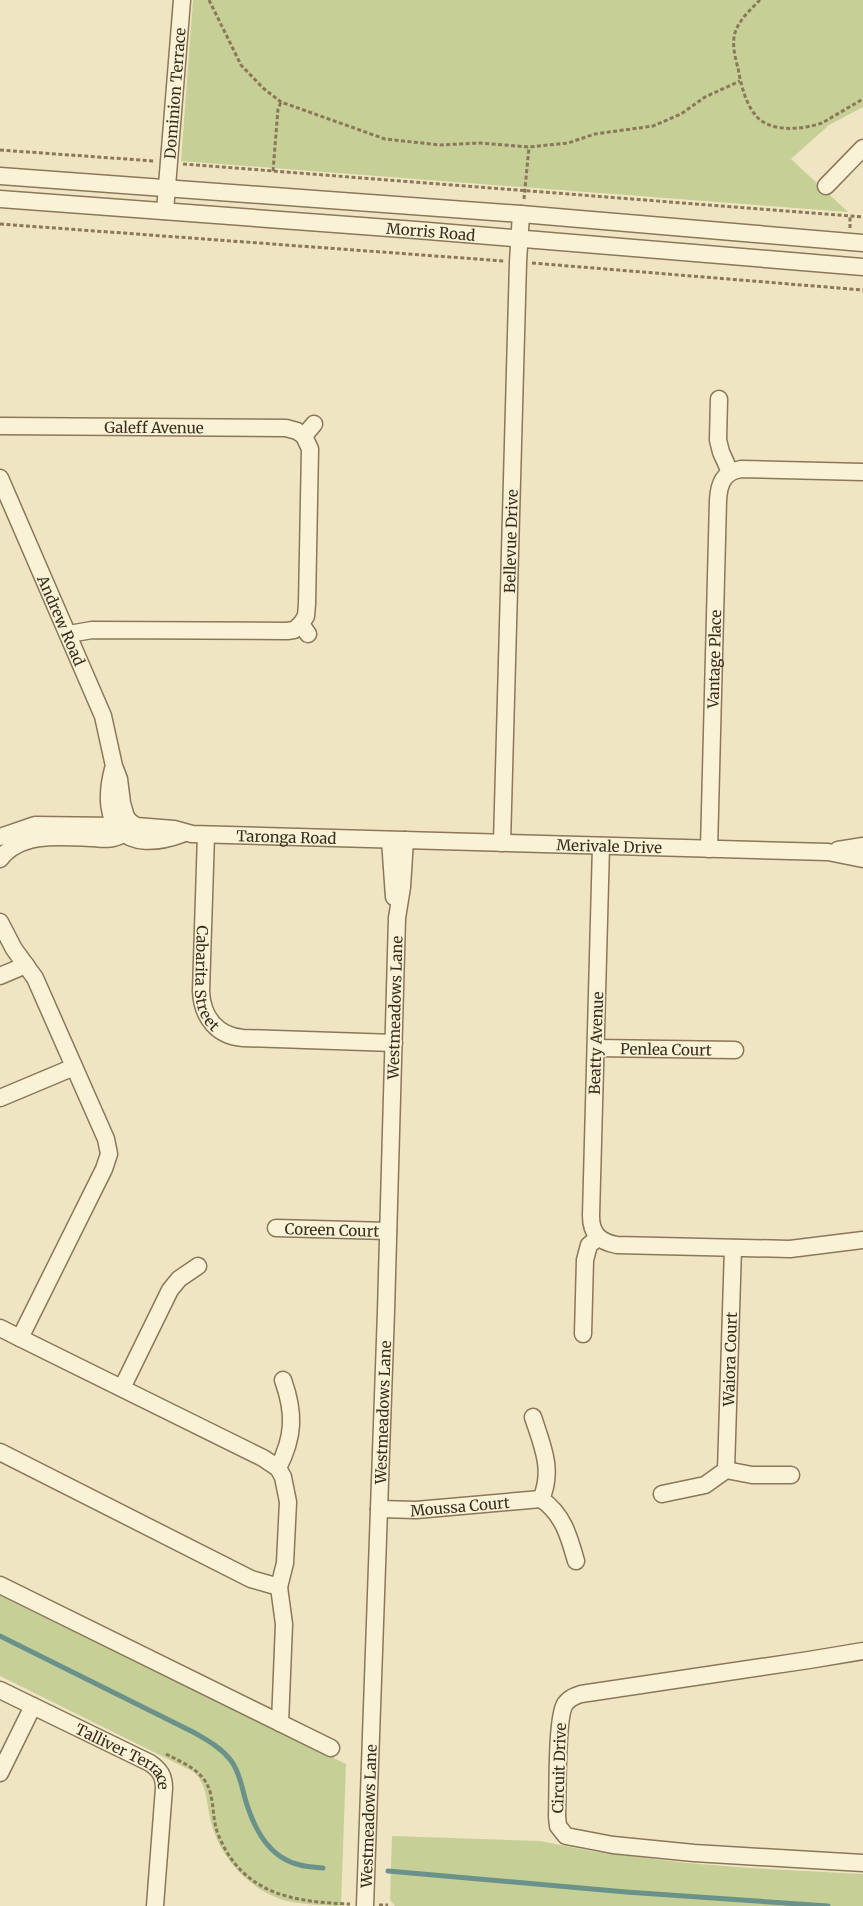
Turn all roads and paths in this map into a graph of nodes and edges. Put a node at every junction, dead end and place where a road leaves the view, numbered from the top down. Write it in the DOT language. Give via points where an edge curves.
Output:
graph roads {
  1 [pos="182,0"];
  2 [pos="209,0"];
  3 [pos="760,0"];
  4 [pos="740,81"];
  5 [pos="863,99"];
  6 [pos="281,102"];
  7 [pos="528,147"];
  8 [pos="863,148"];
  9 [pos="0,150"];
  10 [pos="169,163"];
  11 [pos="273,171"];
  12 [pos="0,176"];
  13 [pos="826,186"];
  14 [pos="167,188"];
  15 [pos="526,190"];
  16 [pos="0,199"];
  17 [pos="165,211"];
  18 [pos="521,214"];
  19 [pos="863,217"];
  20 [pos="0,224"];
  21 [pos="520,239"];
  22 [pos="863,242"];
  23 [pos="518,262"];
  24 [pos="863,267"];
  25 [pos="863,290"];
  26 [pos="719,399"];
  27 [pos="0,426"];
  28 [pos="730,472"];
  29 [pos="863,472"];
  30 [pos="0,478"];
  31 [pos="69,634"];
  32 [pos="122,827"];
  33 [pos="37,831"];
  34 [pos="206,835"];
  35 [pos="0,837"];
  36 [pos="397,840"];
  37 [pos="502,843"];
  38 [pos="601,846"];
  39 [pos="863,846"];
  40 [pos="709,849"];
  41 [pos="828,852"];
  42 [pos="0,859"];
  43 [pos="863,859"];
  44 [pos="0,922"];
  45 [pos="26,965"];
  46 [pos="0,976"];
  47 [pos="394,1043"];
  48 [pos="596,1048"];
  49 [pos="735,1050"];
  50 [pos="74,1066"];
  51 [pos="0,1098"];
  52 [pos="276,1228"];
  53 [pos="388,1231"];
  54 [pos="598,1238"];
  55 [pos="863,1240"];
  56 [pos="733,1248"];
  57 [pos="198,1266"];
  58 [pos="0,1328"];
  59 [pos="582,1334"];
  60 [pos="20,1338"];
  61 [pos="284,1380"];
  62 [pos="122,1388"];
  63 [pos="533,1417"];
  64 [pos="0,1452"];
  65 [pos="278,1468"];
  66 [pos="726,1470"];
  67 [pos="791,1475"];
  68 [pos="662,1494"];
  69 [pos="541,1498"];
  70 [pos="379,1509"];
  71 [pos="576,1561"];
  72 [pos="0,1585"];
  73 [pos="279,1587"];
  74 [pos="863,1650"];
  75 [pos="0,1690"];
  76 [pos="33,1706"];
  77 [pos="280,1723"];
  78 [pos="331,1748"];
  79 [pos="158,1750"];
  80 [pos="0,1773"];
  81 [pos="863,1863"];
  82 [pos="365,1905"];
  83 [pos="388,1905"];
  84 [pos="155,1906"];
  1 -- 10 [label="street, Dominion Terrace"];
  2 -- 6 [label="path" via="241,65"];
  3 -- 4 [label="path" via="735,32"];
  4 -- 5 [label="path" via="758,118 784,127 822,123"];
  4 -- 7 [label="path" via="653,126 595,134 568,143"];
  6 -- 7 [label="path" via="385,139 440,145 479,143"];
  6 -- 11 [label="path"];
  7 -- 15 [label="path"];
  8 -- 13 [label="street"];
  9 -- 10 [label="path"];
  10 -- 11 [label="path"];
  10 -- 14 [label="street, Dominion Terrace"];
  11 -- 15 [label="path"];
  12 -- 14 [label="street, Morris Road"];
  14 -- 17 [label="street, Dominion Terrace"];
  14 -- 18 [label="street, Morris Road"];
  15 -- 18 [label="path"];
  15 -- 19 [label="path"];
  16 -- 17 [label="street, Morris Road"];
  17 -- 21 [label="street, Morris Road"];
  18 -- 21 [label="street, Bellevue Drive"];
  18 -- 22 [label="street, Morris Road"];
  20 -- 23 [label="path"];
  21 -- 23 [label="street, Bellevue Drive"];
  21 -- 24 [label="street, Morris Road"];
  23 -- 25 [label="path"];
  23 -- 37 [label="street, Bellevue Drive"];
  26 -- 28 [label="street" via="718,440"];
  27 -- 31 [label="street, Galeff Avenue" via="309,430 305,629 92,630"];
  28 -- 29 [label="street" via="753,469"];
  28 -- 40 [label="street, Vantage Place" via="722,480 719,491"];
  30 -- 31 [label="street, Andrew Road"];
  31 -- 32 [label="street, Andrew Road" via="103,716 119,779 124,810"];
  32 -- 33 [label="street, Taronga Road" via="107,839"];
  32 -- 34 [label="street, Taronga Road"];
  33 -- 35 [label="street"];
  33 -- 42 [label="street" via="29,840 5,852"];
  34 -- 36 [label="street, Taronga Road"];
  34 -- 47 [label="street, Cabarita Street" via="200,991 204,1010 216,1028 243,1038"];
  36 -- 37 [label="street, Merivale Drive"];
  36 -- 47 [label="street, Westmeadows Lane" via="392,886 397,918"];
  37 -- 38 [label="street, Merivale Drive"];
  38 -- 40 [label="street, Merivale Drive"];
  38 -- 48 [label="street, Beatty Avenue"];
  39 -- 41 [label="street, Merivale Drive"];
  40 -- 41 [label="street, Merivale Drive"];
  41 -- 43 [label="street, Merivale Drive"];
  44 -- 45 [label="street"];
  45 -- 46 [label="street"];
  45 -- 50 [label="street" via="35,978"];
  47 -- 53 [label="street, Westmeadows Lane"];
  48 -- 49 [label="street, Penlea Court"];
  48 -- 54 [label="street, Beatty Avenue" via="591,1216"];
  50 -- 51 [label="street"];
  50 -- 60 [label="street" via="106,1138 108,1160"];
  52 -- 53 [label="street, Coreen Court"];
  53 -- 70 [label="street, Westmeadows Lane"];
  54 -- 56 [label="street" via="617,1245"];
  54 -- 59 [label="street" via="589,1245 585,1260"];
  55 -- 56 [label="street" via="790,1249"];
  56 -- 66 [label="street, Waiora Court"];
  57 -- 62 [label="street" via="178,1279 170,1290"];
  58 -- 60 [label="street"];
  60 -- 62 [label="street"];
  61 -- 65 [label="street" via="291,1408 291,1431"];
  62 -- 65 [label="street"];
  63 -- 69 [label="street" via="548,1472 547,1486"];
  64 -- 73 [label="street" via="251,1579"];
  65 -- 73 [label="street" via="284,1477 288,1502 285,1563"];
  66 -- 67 [label="street" via="752,1475"];
  66 -- 68 [label="street" via="705,1485"];
  69 -- 70 [label="street, Moussa Court" via="416,1510"];
  69 -- 71 [label="street" via="560,1517"];
  70 -- 82 [label="street, Westmeadows Lane"];
  72 -- 77 [label="street"];
  73 -- 77 [label="street" via="284,1624"];
  74 -- 81 [label="street, Circuit Drive" via="571,1698 560,1720 557,1816 558,1826 566,1836 613,1845 752,1858"];
  75 -- 76 [label="street, Talliver Terrace"];
  76 -- 80 [label="street"];
  76 -- 84 [label="street, Talliver Terrace" via="150,1763 163,1776"];
  77 -- 78 [label="street"];
  79 -- 82 [label="path" via="191,1767 207,1782 218,1832 226,1850 249,1877 265,1888 292,1899"];
  82 -- 83 [label="path"];
}
